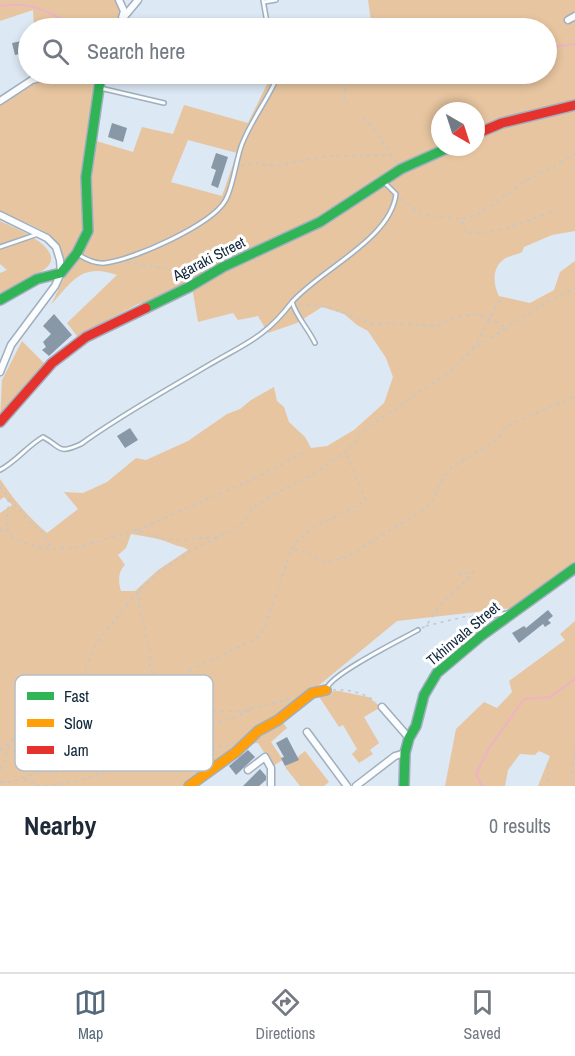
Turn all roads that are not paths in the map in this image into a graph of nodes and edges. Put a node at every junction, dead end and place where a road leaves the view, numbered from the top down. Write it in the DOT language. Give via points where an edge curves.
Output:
graph roads {
  1 [pos="138,0"];
  2 [pos="276,0"];
  3 [pos="121,1"];
  4 [pos="263,1"];
  5 [pos="122,18"];
  6 [pos="123,18"];
  7 [pos="266,18"];
  8 [pos="26,84"];
  9 [pos="99,84"];
  10 [pos="274,84"];
  11 [pos="98,88"];
  12 [pos="0,101"];
  13 [pos="164,103"];
  14 [pos="575,105"];
  15 [pos="485,130"];
  16 [pos="431,155"];
  17 [pos="381,182"];
  18 [pos="0,215"];
  19 [pos="39,233"];
  20 [pos="0,248"];
  21 [pos="77,253"];
  22 [pos="61,273"];
  23 [pos="0,300"];
  24 [pos="292,302"];
  25 [pos="315,343"];
  26 [pos="0,372"];
  27 [pos="0,422"];
  28 [pos="0,470"];
  29 [pos="575,568"];
  30 [pos="512,612"];
  31 [pos="472,619"];
  32 [pos="418,630"];
  33 [pos="326,690"];
  34 [pos="382,707"];
  35 [pos="308,732"];
  36 [pos="409,738"];
  37 [pos="405,753"];
  38 [pos="213,769"];
  39 [pos="248,770"];
  40 [pos="210,771"];
  41 [pos="189,786"];
  42 [pos="271,786"];
  43 [pos="347,786"];
  44 [pos="356,786"];
  45 [pos="404,786"];
  1 -- 6 [label="street"];
  2 -- 4 [label="lane"];
  3 -- 5 [label="street"];
  4 -- 7 [label="lane"];
  8 -- 12 [label="street"];
  9 -- 11 [label="street"];
  10 -- 21 [label="lane" via="242,145 228,195 209,217 168,241 124,258 104,263 86,260"];
  11 -- 13 [label="lane"];
  11 -- 21 [label="street" via="86,177 88,231"];
  14 -- 15 [label="street"];
  16 -- 17 [label="street, Agaraki Street"];
  17 -- 24 [label="lane" via="396,194 390,214 377,231"];
  17 -- 27 [label="street, Agaraki Street" via="320,222 70,348"];
  18 -- 19 [label="street"];
  19 -- 20 [label="lane"];
  19 -- 22 [label="street" via="56,247"];
  21 -- 22 [label="street"];
  22 -- 23 [label="street" via="26,284"];
  22 -- 26 [label="street" via="11,345"];
  24 -- 25 [label="lane"];
  24 -- 28 [label="lane" via="275,324 254,340 81,444 61,450 43,437"];
  29 -- 30 [label="street, Tkhinvala Street"];
  30 -- 31 [label="lane"];
  30 -- 36 [label="street, Tkhinvala Street" via="436,673 424,694"];
  32 -- 33 [label="lane" via="345,671"];
  33 -- 38 [label="street" via="312,693"];
  34 -- 36 [label="street"];
  35 -- 43 [label="street"];
  36 -- 37 [label="street, Tkhinvala Street"];
  37 -- 44 [label="street" via="395,756"];
  37 -- 45 [label="street, Tkhinvala Street"];
  39 -- 42 [label="street" via="265,757"];
  40 -- 41 [label="street"];
}
